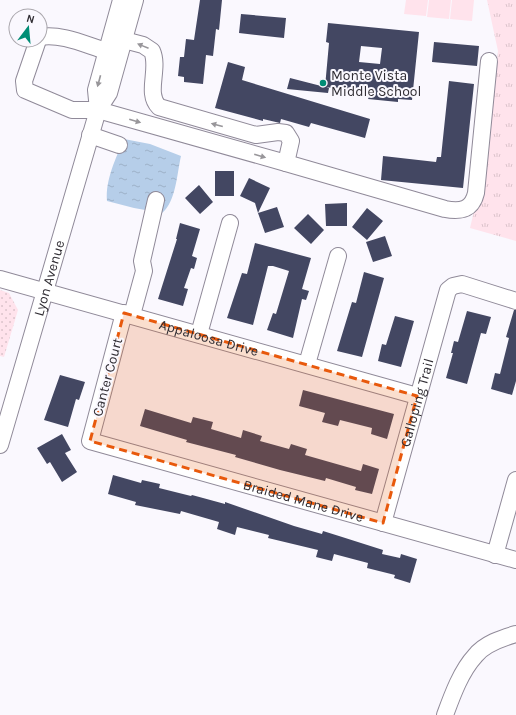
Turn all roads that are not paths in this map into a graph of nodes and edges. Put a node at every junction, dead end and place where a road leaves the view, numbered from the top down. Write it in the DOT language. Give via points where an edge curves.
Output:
graph roads {
  1 [pos="121,0"];
  2 [pos="135,0"];
  3 [pos="48,36"];
  4 [pos="124,40"];
  5 [pos="35,48"];
  6 [pos="106,51"];
  7 [pos="489,61"];
  8 [pos="98,110"];
  9 [pos="90,135"];
  10 [pos="119,145"];
  11 [pos="286,163"];
  12 [pos="156,200"];
  13 [pos="230,223"];
  14 [pos="338,256"];
  15 [pos="0,278"];
  16 [pos="45,291"];
  17 [pos="516,301"];
  18 [pos="128,314"];
  19 [pos="199,334"];
  20 [pos="307,364"];
  21 [pos="417,396"];
  22 [pos="90,440"];
  23 [pos="0,445"];
  24 [pos="516,480"];
  25 [pos="383,523"];
  26 [pos="495,555"];
  27 [pos="516,560"];
  28 [pos="516,634"];
  29 [pos="445,715"];
  1 -- 6 [label="street, Lyon Avenue"];
  2 -- 4 [label="street, Lyon Avenue"];
  3 -- 6 [label="street"];
  4 -- 8 [label="street, Lyon Avenue" via="109,93"];
  11 -- 4 [label="street, one-way" via="291,146 286,133 256,135 159,107 153,95 155,62 152,52 143,45"];
  5 -- 8 [label="street" via="24,81 24,90 72,110"];
  6 -- 8 [label="street, Lyon Avenue, one-way" via="96,90"];
  7 -- 11 [label="street" via="476,193 471,205 464,210 445,209"];
  8 -- 9 [label="street, Lyon Avenue"];
  8 -- 11 [label="street, one-way"];
  9 -- 10 [label="street"];
  9 -- 16 [label="street, Lyon Avenue"];
  12 -- 18 [label="street, Canter Court" via="142,261 144,271"];
  13 -- 19 [label="street"];
  14 -- 20 [label="street"];
  15 -- 16 [label="street, Appaloosa Drive"];
  16 -- 18 [label="street, Appaloosa Drive"];
  16 -- 23 [label="street, Lyon Avenue"];
  17 -- 21 [label="street, Galloping Trail" via="462,284 448,290"];
  18 -- 19 [label="street, Appaloosa Drive"];
  18 -- 22 [label="street, Canter Court"];
  19 -- 20 [label="street, Appaloosa Drive"];
  20 -- 21 [label="street, Appaloosa Drive"];
  21 -- 25 [label="street, Galloping Trail"];
  22 -- 25 [label="street, Braided Mane Drive"];
  24 -- 26 [label="street"];
  25 -- 26 [label="street, Braided Mane Drive"];
  26 -- 27 [label="street, Braided Mane Drive"];
  28 -- 29 [label="street" via="499,639 475,655 462,676"];
}
